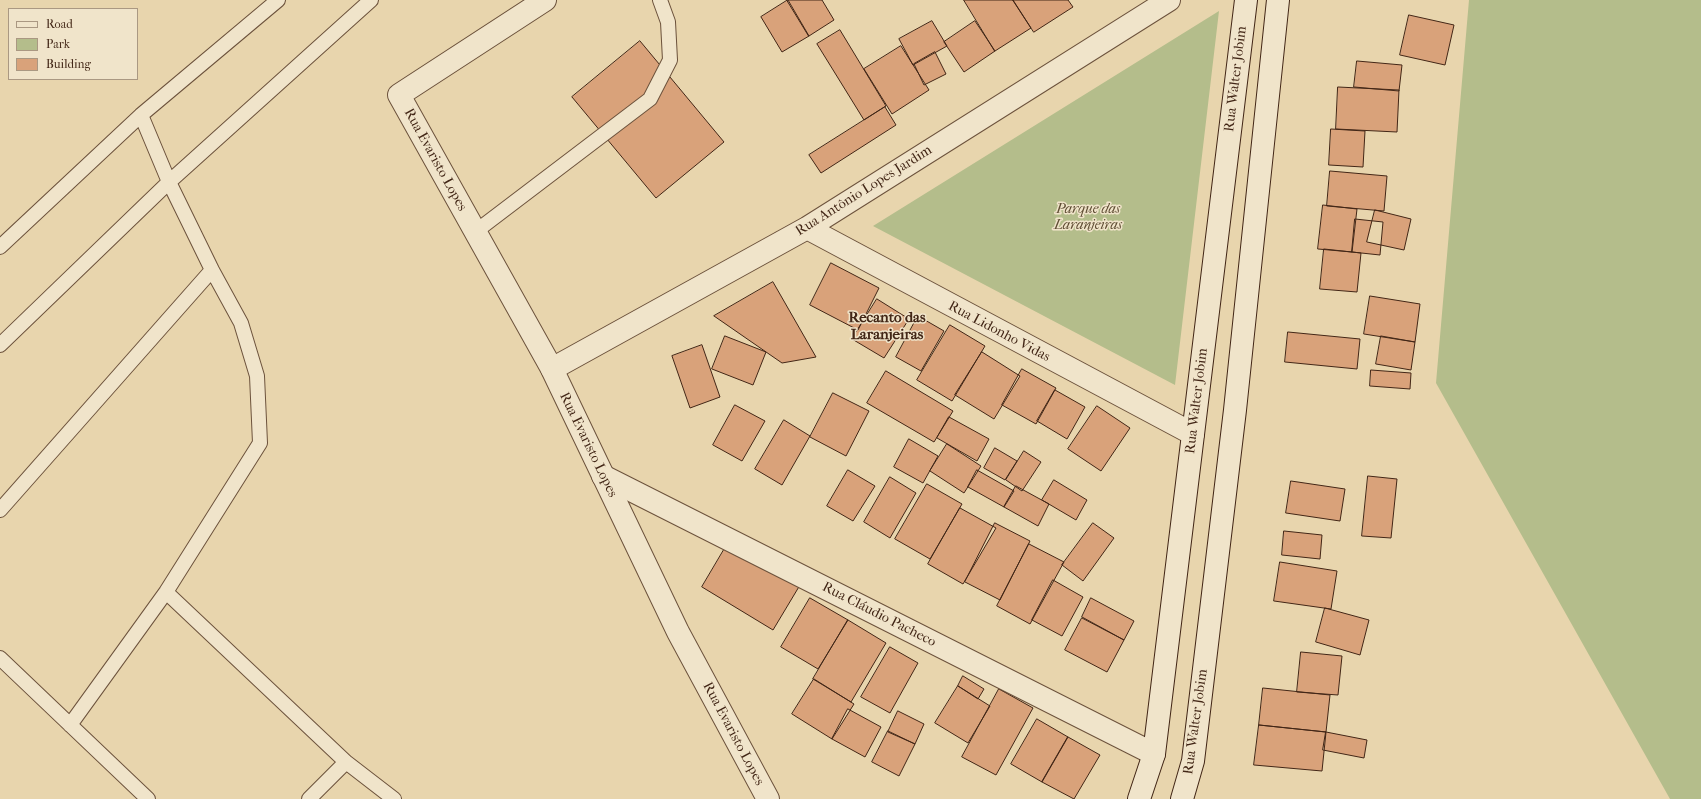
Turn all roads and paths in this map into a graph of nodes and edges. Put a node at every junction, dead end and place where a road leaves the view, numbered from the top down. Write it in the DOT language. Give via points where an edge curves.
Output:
graph roads {
  1 [pos="278,0"];
  2 [pos="371,0"];
  3 [pos="545,0"];
  4 [pos="660,0"];
  5 [pos="1169,0"];
  6 [pos="1246,0"];
  7 [pos="1278,0"];
  8 [pos="141,115"];
  9 [pos="169,182"];
  10 [pos="807,228"];
  11 [pos="475,232"];
  12 [pos="0,247"];
  13 [pos="212,270"];
  14 [pos="0,345"];
  15 [pos="552,369"];
  16 [pos="1193,434"];
  17 [pos="603,476"];
  18 [pos="0,510"];
  19 [pos="166,592"];
  20 [pos="0,658"];
  21 [pos="70,725"];
  22 [pos="1154,754"];
  23 [pos="346,762"];
  24 [pos="148,799"];
  25 [pos="309,799"];
  26 [pos="394,799"];
  27 [pos="768,799"];
  28 [pos="1139,799"];
  29 [pos="1182,799"];
  1 -- 8 [label="lane"];
  2 -- 9 [label="lane"];
  3 -- 11 [label="street, Rua Evaristo Lopes" via="399,95"];
  4 -- 11 [label="lane" via="668,22 670,60 650,99"];
  5 -- 10 [label="street, Rua Antônio Lopes Jardim"];
  6 -- 16 [label="street, Rua Walter Jobim"];
  7 -- 29 [label="street, Rua Walter Jobim" via="1235,410 1194,754"];
  8 -- 9 [label="lane"];
  8 -- 12 [label="lane"];
  9 -- 13 [label="lane"];
  9 -- 14 [label="lane"];
  10 -- 15 [label="street, Rua Antônio Lopes Jardim"];
  10 -- 16 [label="street, Rua Lidonho Vidas"];
  11 -- 15 [label="street, Rua Evaristo Lopes"];
  13 -- 18 [label="lane"];
  13 -- 19 [label="lane" via="240,322 257,376 260,443"];
  15 -- 17 [label="street, Rua Evaristo Lopes"];
  16 -- 22 [label="street, Rua Walter Jobim"];
  17 -- 22 [label="street, Rua Cláudio Pacheco"];
  17 -- 27 [label="street, Rua Evaristo Lopes" via="678,632"];
  19 -- 21 [label="lane"];
  19 -- 23 [label="lane"];
  20 -- 21 [label="lane"];
  21 -- 24 [label="lane"];
  22 -- 28 [label="street, Rua Walter Jobim"];
  23 -- 25 [label="lane"];
  23 -- 26 [label="lane"];
}
